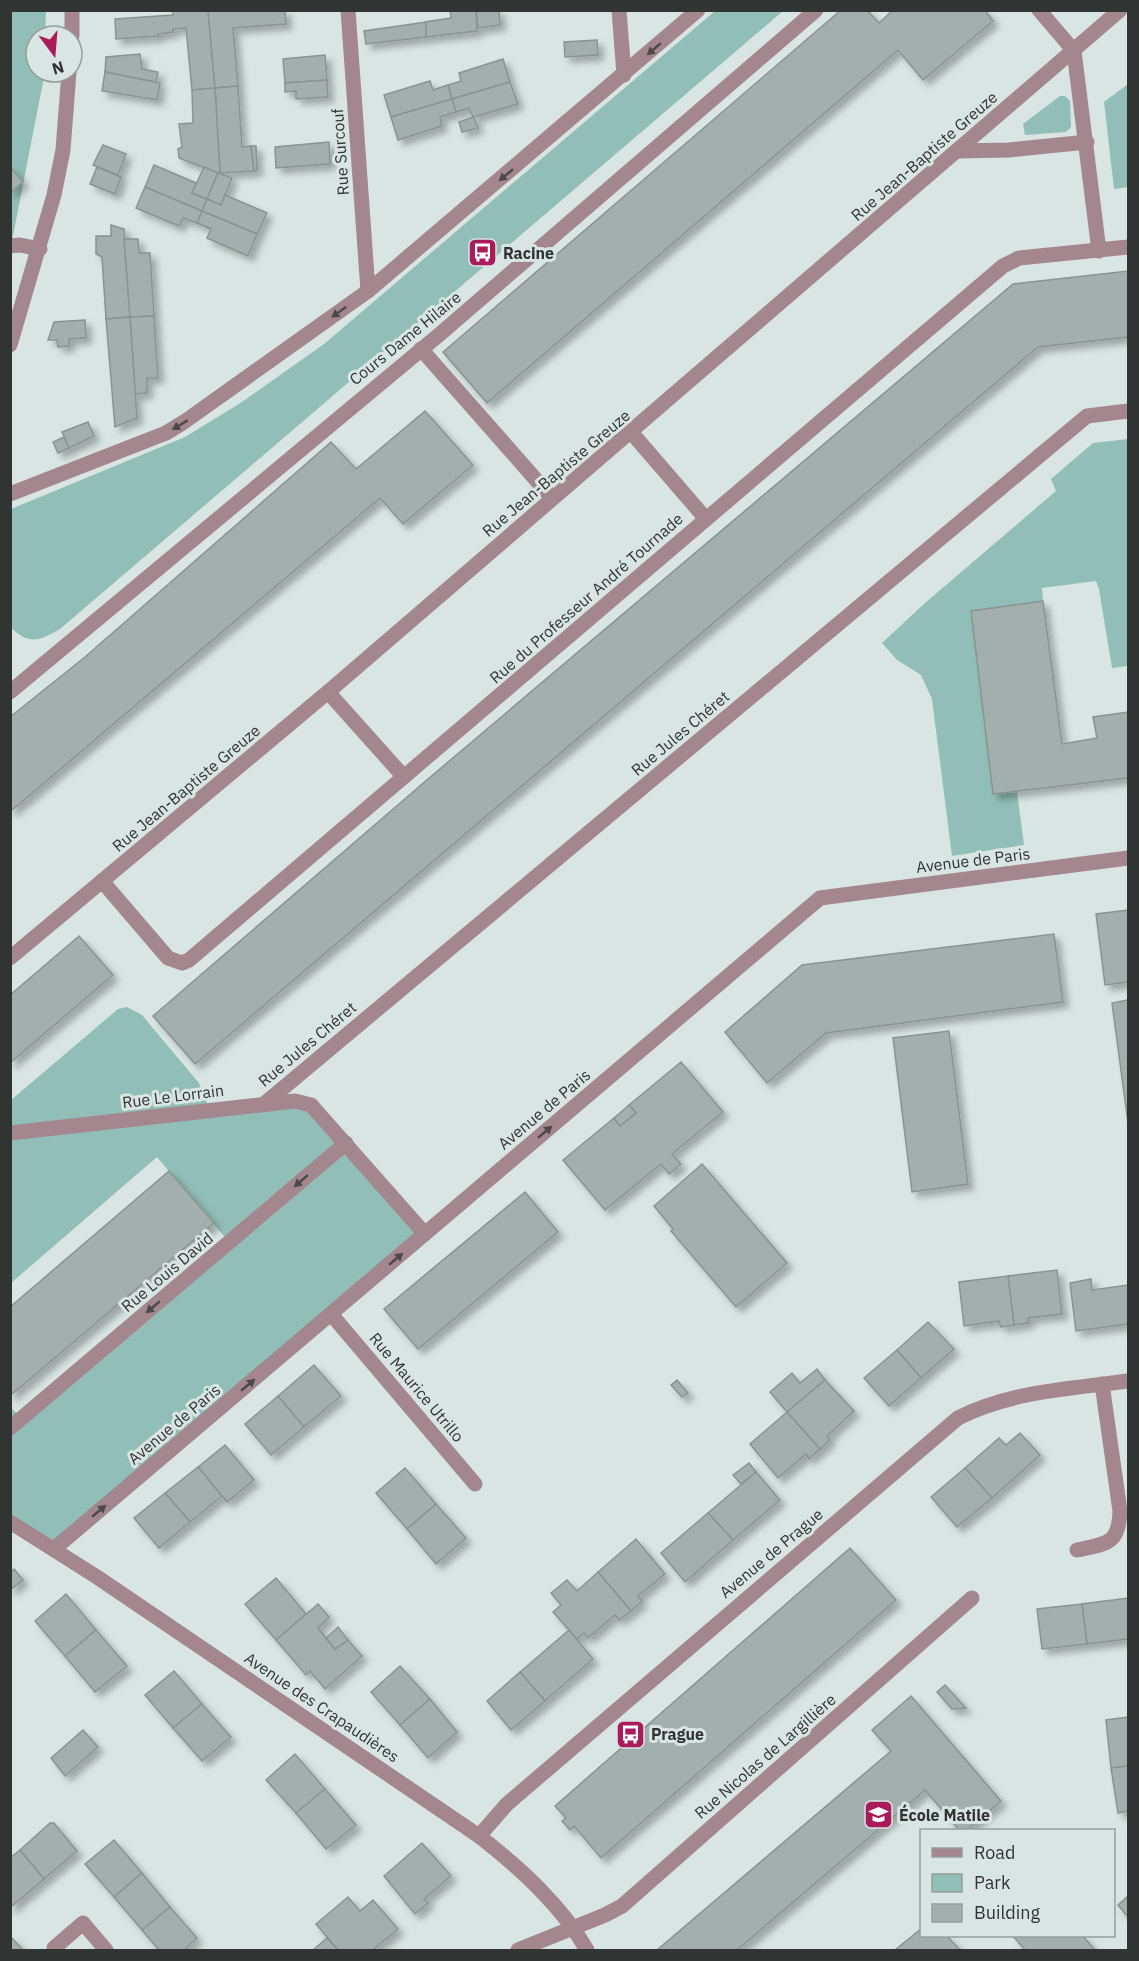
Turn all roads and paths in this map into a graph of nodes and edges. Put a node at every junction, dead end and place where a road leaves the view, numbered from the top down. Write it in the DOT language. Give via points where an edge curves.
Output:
graph roads {
  1 [pos="348,10"];
  2 [pos="619,10"];
  3 [pos="698,10"];
  4 [pos="816,10"];
  5 [pos="1039,10"];
  6 [pos="1120,10"];
  7 [pos="1074,51"];
  8 [pos="624,75"];
  9 [pos="68,84"];
  10 [pos="1087,142"];
  11 [pos="957,151"];
  12 [pos="10,246"];
  13 [pos="1128,247"];
  14 [pos="40,249"];
  15 [pos="1099,251"];
  16 [pos="368,291"];
  17 [pos="10,345"];
  18 [pos="421,349"];
  19 [pos="1128,411"];
  20 [pos="631,432"];
  21 [pos="10,494"];
  22 [pos="552,498"];
  23 [pos="706,519"];
  24 [pos="12,689"];
  25 [pos="327,692"];
  26 [pos="404,777"];
  27 [pos="1128,858"];
  28 [pos="102,881"];
  29 [pos="10,958"];
  30 [pos="264,1104"];
  31 [pos="10,1133"];
  32 [pos="346,1143"];
  33 [pos="424,1234"];
  34 [pos="331,1314"];
  35 [pos="1128,1381"];
  36 [pos="1102,1384"];
  37 [pos="10,1428"];
  38 [pos="475,1484"];
  39 [pos="10,1522"];
  40 [pos="54,1549"];
  41 [pos="1077,1550"];
  42 [pos="972,1598"];
  43 [pos="479,1836"];
  44 [pos="574,1928"];
  45 [pos="54,1948"];
  46 [pos="106,1950"];
  47 [pos="518,1950"];
  48 [pos="587,1950"];
  1 -- 16 [label="street, Rue Surcouf"];
  2 -- 8 [label="street"];
  3 -- 8 [label="street, one-way"];
  4 -- 18 [label="street, Cours Dame Hilaire"];
  5 -- 7 [label="street"];
  6 -- 7 [label="street, Rue Jean-Baptiste Greuze"];
  7 -- 10 [label="street"];
  7 -- 11 [label="street, Rue Jean-Baptiste Greuze"];
  8 -- 16 [label="street, one-way"];
  9 -- 14 [label="street" via="63,150"];
  10 -- 11 [label="street"];
  10 -- 15 [label="street"];
  11 -- 20 [label="street, Rue Jean-Baptiste Greuze"];
  12 -- 14 [label="street"];
  13 -- 15 [label="street, Rue du Professeur André Tournade"];
  14 -- 17 [label="street"];
  15 -- 23 [label="street, Rue du Professeur André Tournade" via="1019,258 1003,266"];
  16 -- 21 [label="street, one-way" via="166,433"];
  18 -- 22 [label="street"];
  18 -- 24 [label="street, Cours Dame Hilaire"];
  19 -- 30 [label="street, Rue Jules Chéret" via="1087,416"];
  20 -- 22 [label="street, Rue Jean-Baptiste Greuze"];
  20 -- 23 [label="street"];
  22 -- 25 [label="street, Rue Jean-Baptiste Greuze"];
  23 -- 26 [label="street, Rue du Professeur André Tournade"];
  25 -- 26 [label="street"];
  25 -- 28 [label="street, Rue Jean-Baptiste Greuze"];
  26 -- 28 [label="street, Rue du Professeur André Tournade" via="182,963 168,958"];
  33 -- 27 [label="street, Avenue de Paris, one-way" via="820,898"];
  28 -- 29 [label="street, Rue Jean-Baptiste Greuze"];
  30 -- 31 [label="street, Rue Le Lorrain"];
  30 -- 32 [label="street, Rue Le Lorrain" via="295,1101 310,1105"];
  32 -- 33 [label="street, Rue Le Lorrain"];
  32 -- 37 [label="street, Rue Louis David, one-way"];
  34 -- 33 [label="street, Avenue de Paris, one-way"];
  34 -- 38 [label="street, Rue Maurice Utrillo"];
  40 -- 34 [label="street, Avenue de Paris, one-way"];
  35 -- 36 [label="street, Avenue de Prague"];
  36 -- 41 [label="street" via="1120,1511 1119,1529 1113,1539"];
  36 -- 43 [label="street, Avenue de Prague" via="1015,1396 985,1404 958,1418 507,1804"];
  39 -- 40 [label="street, Avenue des Crapaudières"];
  40 -- 43 [label="street, Avenue des Crapaudières"];
  42 -- 44 [label="street, Rue Nicolas de Largillière" via="622,1906"];
  43 -- 44 [label="street, Avenue des Crapaudières" via="518,1867"];
  44 -- 47 [label="street, Rue Nicolas de Largillière"];
  44 -- 48 [label="street, Avenue des Crapaudières"];
  45 -- 46 [label="street" via="83,1923"];
}
